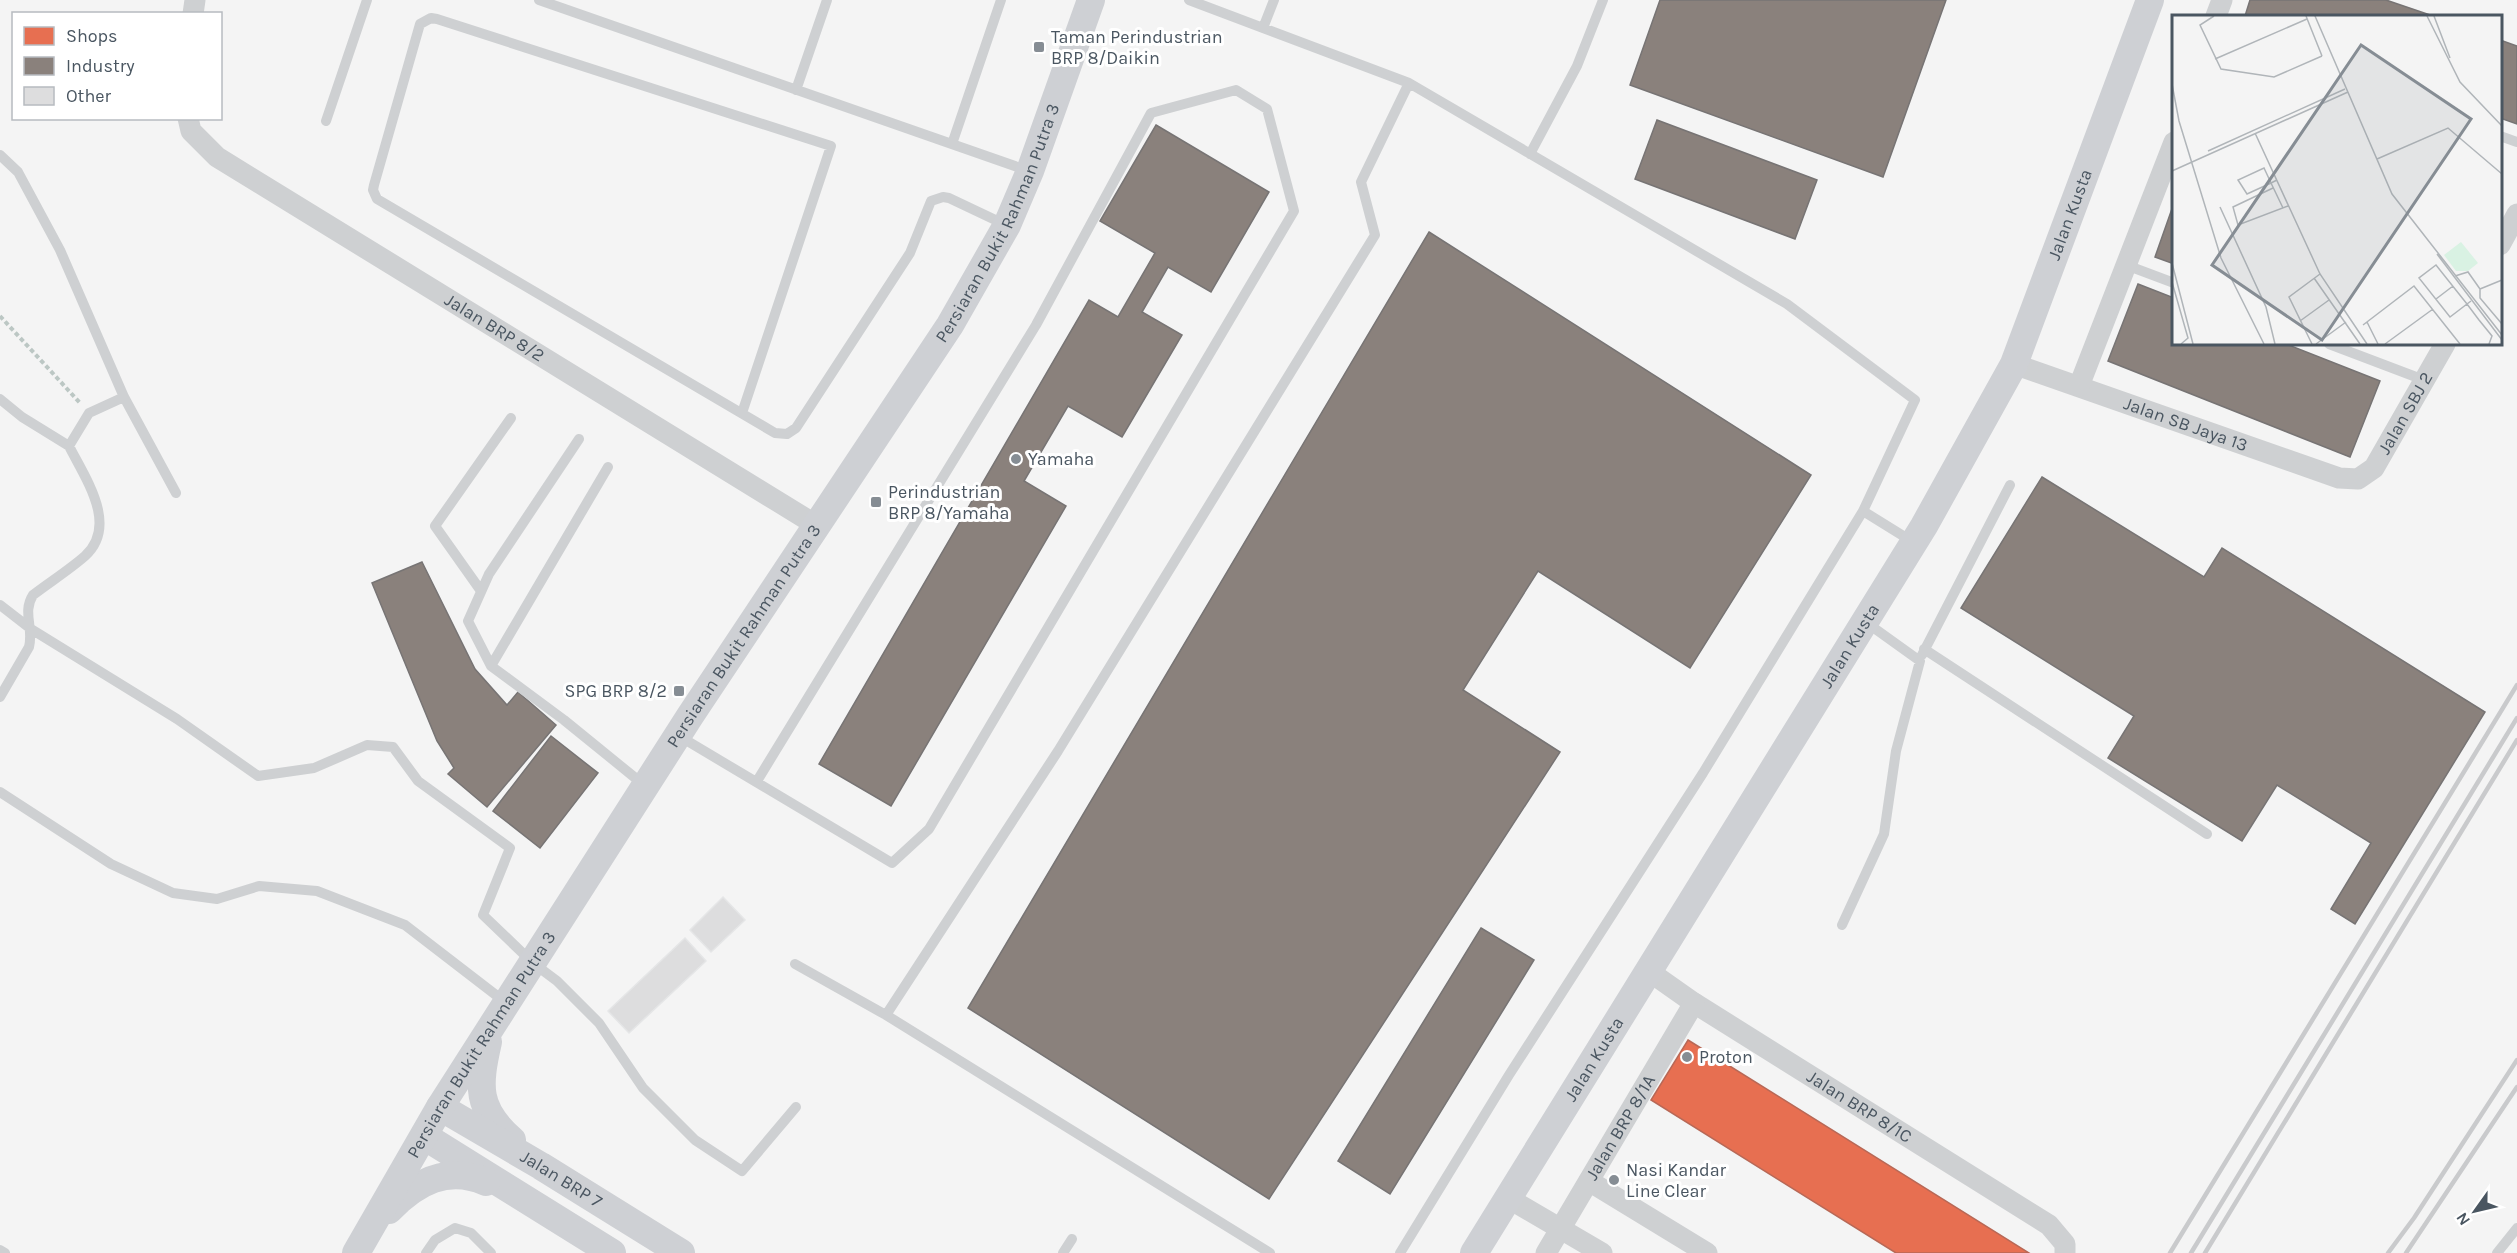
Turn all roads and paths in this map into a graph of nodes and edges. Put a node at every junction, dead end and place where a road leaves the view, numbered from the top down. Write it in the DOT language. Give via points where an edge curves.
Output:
graph roads {
  1 [pos="367,0"];
  2 [pos="539,0"];
  3 [pos="827,0"];
  4 [pos="1000,0"];
  5 [pos="1091,0"];
  6 [pos="1189,0"];
  7 [pos="1274,0"];
  8 [pos="1604,0"];
  9 [pos="2150,0"];
  10 [pos="2222,0"];
  11 [pos="2216,15"];
  12 [pos="1263,28"];
  13 [pos="1409,83"];
  14 [pos="796,90"];
  15 [pos="188,120"];
  16 [pos="326,121"];
  17 [pos="2502,137"];
  18 [pos="2517,142"];
  19 [pos="952,144"];
  20 [pos="2172,150"];
  21 [pos="1530,154"];
  22 [pos="0,155"];
  23 [pos="1030,171"];
  24 [pos="2517,214"];
  25 [pos="1007,225"];
  26 [pos="2502,241"];
  27 [pos="2126,265"];
  28 [pos="2172,282"];
  29 [pos="0,316"];
  30 [pos="2332,345"];
  31 [pos="2444,345"];
  32 [pos="2014,363"];
  33 [pos="2424,380"];
  34 [pos="2079,386"];
  35 [pos="124,397"];
  36 [pos="0,399"];
  37 [pos="89,413"];
  38 [pos="742,413"];
  39 [pos="511,418"];
  40 [pos="579,439"];
  41 [pos="69,446"];
  42 [pos="608,467"];
  43 [pos="2358,479"];
  44 [pos="2010,485"];
  45 [pos="176,493"];
  46 [pos="1863,511"];
  47 [pos="816,525"];
  48 [pos="1913,543"];
  49 [pos="481,591"];
  50 [pos="0,605"];
  51 [pos="1864,621"];
  52 [pos="31,629"];
  53 [pos="1924,649"];
  54 [pos="1920,661"];
  55 [pos="491,666"];
  56 [pos="0,697"];
  57 [pos="678,735"];
  58 [pos="757,781"];
  59 [pos="647,788"];
  60 [pos="0,792"];
  61 [pos="2207,834"];
  62 [pos="1842,925"];
  63 [pos="533,963"];
  64 [pos="795,964"];
  65 [pos="1650,972"];
  66 [pos="1694,1003"];
  67 [pos="507,1004"];
  68 [pos="886,1015"];
  69 [pos="490,1030"];
  70 [pos="440,1107"];
  71 [pos="796,1107"];
  72 [pos="424,1136"];
  73 [pos="540,1166"];
  74 [pos="1589,1181"];
  75 [pos="1508,1198"];
  76 [pos="532,1202"];
  77 [pos="372,1227"];
  78 [pos="2517,1228"];
  79 [pos="1561,1229"];
  80 [pos="1072,1239"];
  81 [pos="2065,1249"];
  82 [pos="0,1250"];
  83 [pos="5,1253"];
  84 [pos="356,1253"];
  85 [pos="426,1253"];
  86 [pos="491,1253"];
  87 [pos="612,1253"];
  88 [pos="681,1253"];
  89 [pos="1063,1253"];
  90 [pos="1270,1253"];
  91 [pos="1400,1253"];
  92 [pos="1474,1253"];
  93 [pos="1546,1253"];
  94 [pos="1602,1253"];
  95 [pos="1707,1253"];
  96 [pos="2498,1253"];
  1 -- 16 [label="lane"];
  2 -- 14 [label="lane"];
  3 -- 14 [label="lane"];
  4 -- 19 [label="lane"];
  5 -- 23 [label="main road, Persiaran Bukit Rahman Putra 3"];
  6 -- 12 [label="lane"];
  7 -- 12 [label="lane"];
  8 -- 21 [label="lane" via="1577,66"];
  9 -- 32 [label="main road, Jalan Kusta"];
  10 -- 11 [label="street"];
  12 -- 13 [label="lane"];
  13 -- 21 [label="lane"];
  13 -- 68 [label="lane" via="1361,182 1375,235 1058,751"];
  14 -- 19 [label="lane"];
  15 -- 47 [label="street, Jalan BRP 8/2" via="191,131 217,157"];
  17 -- 18 [label="lane"];
  19 -- 23 [label="lane"];
  20 -- 27 [label="street"];
  21 -- 46 [label="lane" via="1787,303 1915,400"];
  22 -- 35 [label="lane" via="18,172 60,250"];
  23 -- 25 [label="main road, Persiaran Bukit Rahman Putra 3"];
  24 -- 26 [label="street"];
  25 -- 38 [label="lane" via="943,196 931,201 910,253 796,428 781,434"];
  25 -- 47 [label="main road, Persiaran Bukit Rahman Putra 3" via="950,325"];
  27 -- 28 [label="lane"];
  27 -- 34 [label="street"];
  29 -- 37 [label="path"];
  30 -- 33 [label="lane"];
  31 -- 33 [label="street, Jalan SBJ 2"];
  32 -- 34 [label="street, Jalan SB Jaya 13"];
  32 -- 48 [label="main road, Jalan Kusta"];
  33 -- 43 [label="street, Jalan SBJ 2" via="2374,468"];
  34 -- 43 [label="street, Jalan SB Jaya 13" via="2339,478"];
  35 -- 37 [label="lane"];
  35 -- 45 [label="lane"];
  36 -- 41 [label="lane"];
  37 -- 41 [label="lane"];
  38 -- 38 [label="lane" via="831,146 437,19 420,24 374,185 377,199"];
  39 -- 49 [label="lane" via="435,526"];
  40 -- 49 [label="lane"];
  41 -- 52 [label="lane" via="97,504 98,537 86,556 33,595 27,611"];
  42 -- 55 [label="lane"];
  44 -- 53 [label="lane"];
  46 -- 48 [label="lane"];
  46 -- 91 [label="lane"];
  47 -- 57 [label="main road, Persiaran Bukit Rahman Putra 3"];
  48 -- 51 [label="main road, Jalan Kusta"];
  49 -- 55 [label="lane" via="468,621"];
  50 -- 52 [label="lane"];
  51 -- 54 [label="lane"];
  51 -- 65 [label="main road, Jalan Kusta"];
  52 -- 56 [label="lane" via="29,647"];
  52 -- 63 [label="lane" via="177,719 258,776 314,768 367,746 393,747 418,781 510,848 483,915"];
  53 -- 54 [label="lane"];
  53 -- 61 [label="lane"];
  54 -- 62 [label="lane" via="1896,752 1884,834"];
  55 -- 59 [label="lane"];
  57 -- 58 [label="lane"];
  57 -- 59 [label="main road, Persiaran Bukit Rahman Putra 3"];
  58 -- 58 [label="lane" via="1036,325 1152,113 1236,90 1267,109 1294,211 929,829 892,863"];
  59 -- 63 [label="main road, Persiaran Bukit Rahman Putra 3"];
  60 -- 67 [label="lane" via="111,864 173,893 217,900 259,886 317,891 405,925"];
  63 -- 67 [label="main road, Persiaran Bukit Rahman Putra 3"];
  63 -- 71 [label="lane" via="599,1023 643,1088 694,1140 742,1171"];
  64 -- 68 [label="lane"];
  65 -- 66 [label="street, Jalan BRP 8/1C"];
  65 -- 75 [label="main road, Jalan Kusta"];
  66 -- 74 [label="street, Jalan BRP 8/1A"];
  66 -- 81 [label="street, Jalan BRP 8/1C" via="2049,1225"];
  67 -- 69 [label="main road, Persiaran Bukit Rahman Putra 3"];
  68 -- 90 [label="lane"];
  69 -- 70 [label="main road, Persiaran Bukit Rahman Putra 3"];
  69 -- 73 [label="main road" via="481,1073 484,1103 495,1125"];
  70 -- 72 [label="main road, Persiaran Bukit Rahman Putra 3"];
  70 -- 73 [label="main road, Jalan BRP 7"];
  72 -- 76 [label="main road, Jalan BRP 7"];
  72 -- 77 [label="main road, Persiaran Bukit Rahman Putra 3"];
  73 -- 88 [label="main road, Jalan BRP 7"];
  74 -- 79 [label="street, Jalan BRP 8/1A"];
  74 -- 95 [label="street"];
  75 -- 79 [label="street"];
  75 -- 92 [label="main road, Jalan Kusta"];
  76 -- 77 [label="main road" via="456,1173 432,1179 403,1196"];
  76 -- 87 [label="main road, Jalan BRP 7"];
  77 -- 84 [label="main road, Persiaran Bukit Rahman Putra 3"];
  78 -- 96 [label="lane"];
  79 -- 93 [label="street, Jalan BRP 8/1A"];
  79 -- 94 [label="street"];
  80 -- 89 [label="lane"];
  82 -- 83 [label="lane"];
  85 -- 86 [label="lane" via="435,1240 455,1228 471,1233"];
}
